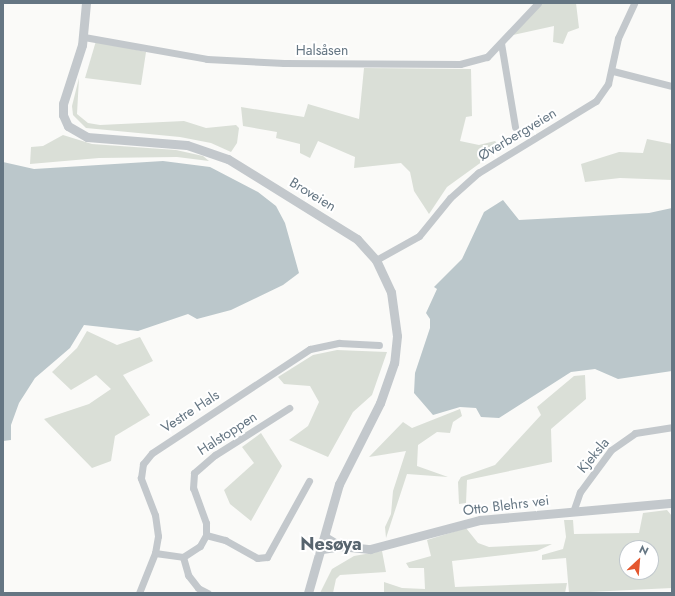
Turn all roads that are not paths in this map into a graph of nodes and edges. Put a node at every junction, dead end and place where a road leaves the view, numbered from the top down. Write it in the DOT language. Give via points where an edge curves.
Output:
graph roads {
  1 [pos="86,3"];
  2 [pos="538,3"];
  3 [pos="634,3"];
  4 [pos="84,37"];
  5 [pos="501,43"];
  6 [pos="613,72"];
  7 [pos="672,86"];
  8 [pos="515,127"];
  9 [pos="376,260"];
  10 [pos="379,345"];
  11 [pos="289,408"];
  12 [pos="672,427"];
  13 [pos="310,481"];
  14 [pos="672,503"];
  15 [pos="573,512"];
  16 [pos="206,535"];
  17 [pos="325,537"];
  18 [pos="340,546"];
  19 [pos="322,549"];
  20 [pos="155,553"];
  21 [pos="183,557"];
  22 [pos="139,593"];
  23 [pos="208,593"];
  24 [pos="308,593"];
  1 -- 4 [label="street, Broveien"];
  2 -- 5 [label="street, Halsåsen"];
  3 -- 6 [label="street, Øverbergveien" via="618,38"];
  4 -- 5 [label="street, Halsåsen" via="187,56 284,63 460,64 487,56"];
  4 -- 9 [label="street, Broveien" via="63,104 64,119 74,131 92,138 187,145 228,159 336,223 357,239"];
  5 -- 8 [label="street"];
  6 -- 7 [label="street"];
  6 -- 9 [label="street, Øverbergveien" via="596,101 478,173 450,198 420,236"];
  9 -- 17 [label="street, Broveien" via="387,282 394,306 396,357 384,393 339,484"];
  10 -- 20 [label="street, Vestre Hals" via="339,343 310,349 152,452 141,470 158,526"];
  11 -- 16 [label="street, Halstoppen" via="215,455 194,473 193,488 204,514"];
  12 -- 15 [label="street, Kjeksla" via="635,434 611,450 580,492"];
  13 -- 16 [label="street" via="267,557 257,558 225,540"];
  14 -- 15 [label="street, Otto Blehrs vei"];
  15 -- 18 [label="street, Otto Blehrs vei" via="480,520 370,549"];
  16 -- 21 [label="street" via="196,550"];
  17 -- 18 [label="street, Otto Blehrs vei"];
  17 -- 19 [label="street, Broveien"];
  18 -- 19 [label="street"];
  19 -- 24 [label="street, Broveien"];
  20 -- 21 [label="street"];
  20 -- 22 [label="street, Vestre Hals"];
  21 -- 23 [label="street" via="192,580"];
}
